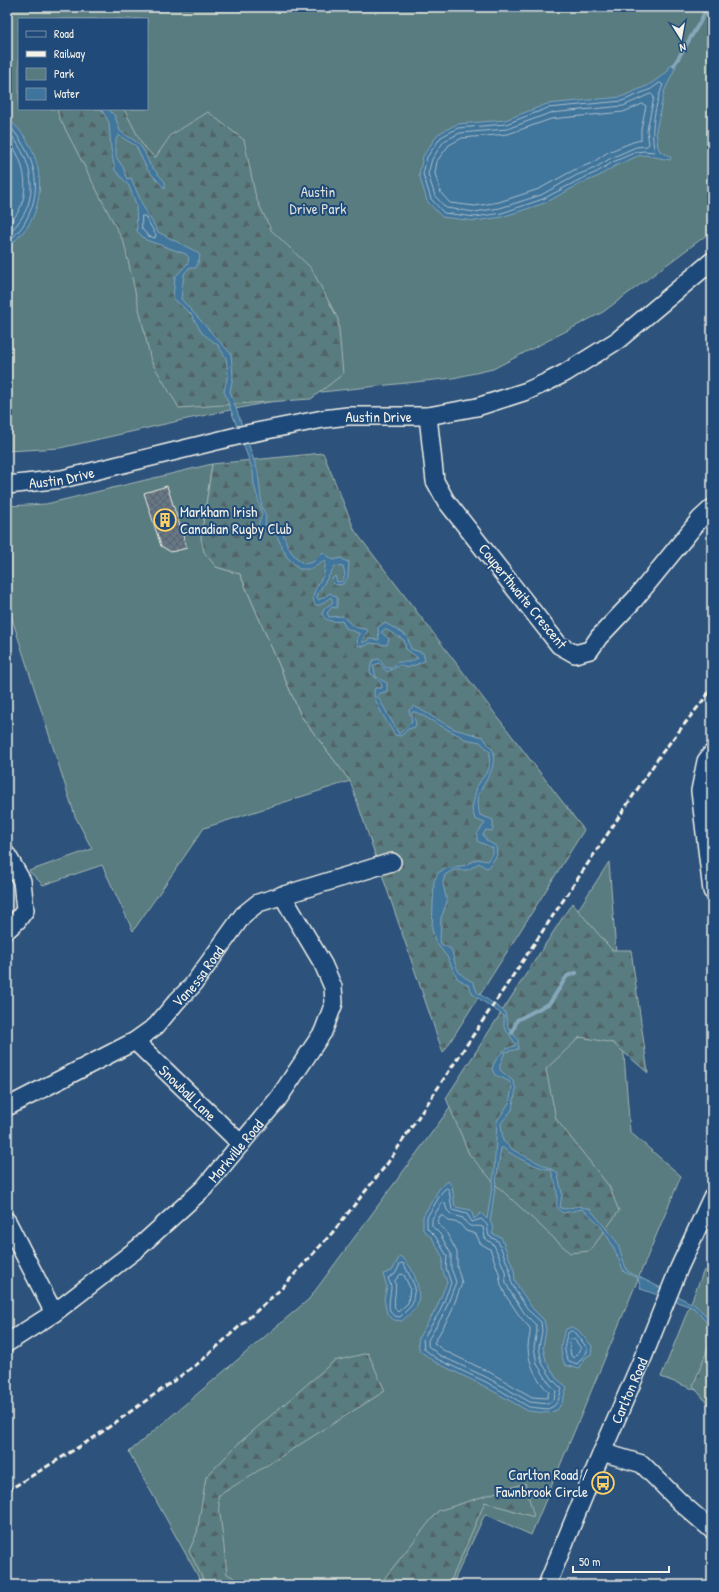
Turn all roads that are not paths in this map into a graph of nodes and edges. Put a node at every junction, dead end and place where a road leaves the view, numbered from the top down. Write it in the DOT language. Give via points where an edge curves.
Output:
graph roads {
  1 [pos="712,261"];
  2 [pos="428,416"];
  3 [pos="7,485"];
  4 [pos="712,508"];
  5 [pos="712,753"];
  6 [pos="7,855"];
  7 [pos="392,862"];
  8 [pos="712,891"];
  9 [pos="282,895"];
  10 [pos="7,930"];
  11 [pos="136,1041"];
  12 [pos="7,1107"];
  13 [pos="241,1144"];
  14 [pos="712,1197"];
  15 [pos="7,1221"];
  16 [pos="54,1313"];
  17 [pos="7,1343"];
  18 [pos="602,1452"];
  19 [pos="712,1530"];
  20 [pos="547,1585"];
  1 -- 2 [label="street, Austin Drive" via="618,340 565,373 527,391 484,405"];
  2 -- 3 [label="street, Austin Drive" via="323,418 242,434 62,479"];
  2 -- 4 [label="street, Couperthwaite Crescent" via="435,481 446,501 560,645 575,654 590,650"];
  5 -- 8 [label="street" via="706,761 700,791"];
  6 -- 10 [label="street" via="22,881 25,910"];
  7 -- 9 [label="street, Vanessa Road"];
  9 -- 11 [label="street, Vanessa Road" via="258,903 243,915 192,986 156,1026"];
  9 -- 13 [label="street, Markville Road" via="323,964 333,988 334,1003 323,1032 278,1099"];
  11 -- 12 [label="street, Vanessa Road"];
  11 -- 13 [label="street, Snowball Lane"];
  13 -- 16 [label="street, Markville Road" via="204,1188 169,1221"];
  14 -- 18 [label="street, Carlton Road"];
  15 -- 16 [label="street"];
  16 -- 17 [label="street, Markville Road"];
  18 -- 19 [label="street" via="642,1464"];
  18 -- 20 [label="street, Carlton Road"];
}
